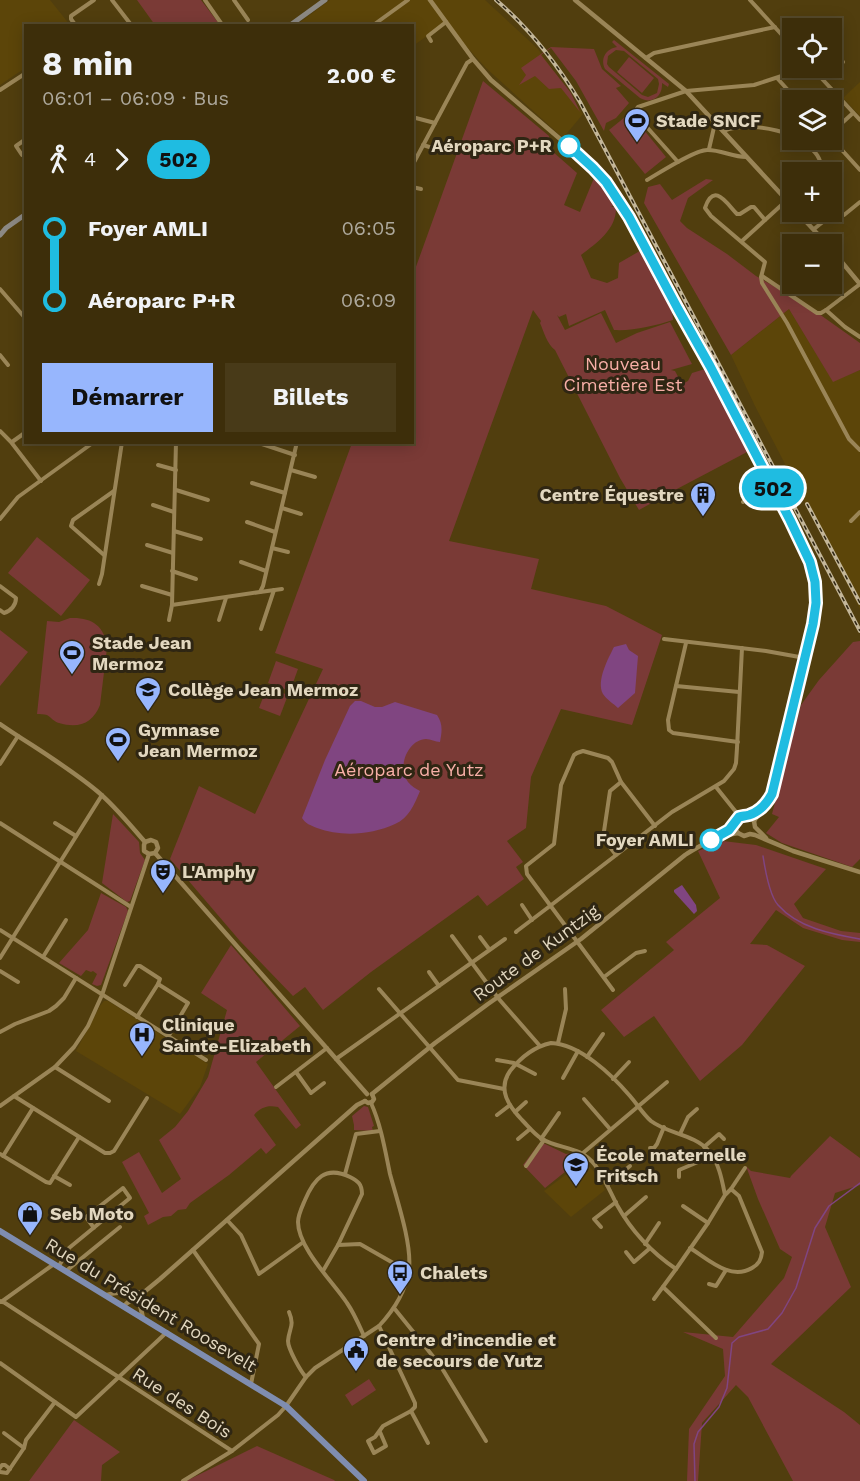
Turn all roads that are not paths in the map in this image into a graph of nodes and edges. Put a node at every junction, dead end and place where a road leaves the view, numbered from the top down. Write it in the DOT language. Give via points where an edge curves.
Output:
graph roads {
  1 [pos="94,0"];
  2 [pos="112,0"];
  3 [pos="205,0"];
  4 [pos="234,0"];
  5 [pos="325,0"];
  6 [pos="408,0"];
  7 [pos="430,0"];
  8 [pos="575,0"];
  9 [pos="750,0"];
  10 [pos="248,20"];
  11 [pos="446,22"];
  12 [pos="75,24"];
  13 [pos="130,24"];
  14 [pos="222,24"];
  15 [pos="293,24"];
  16 [pos="375,24"];
  17 [pos="775,27"];
  18 [pos="782,35"];
  19 [pos="431,41"];
  20 [pos="646,58"];
  21 [pos="473,59"];
  22 [pos="24,74"];
  23 [pos="782,76"];
  24 [pos="777,78"];
  25 [pos="821,78"];
  26 [pos="0,90"];
  27 [pos="788,90"];
  28 [pos="686,91"];
  29 [pos="853,113"];
  30 [pos="414,118"];
  31 [pos="860,120"];
  32 [pos="435,123"];
  33 [pos="715,123"];
  34 [pos="842,123"];
  35 [pos="723,131"];
  36 [pos="782,132"];
  37 [pos="24,140"];
  38 [pos="423,145"];
  39 [pos="439,150"];
  40 [pos="709,150"];
  41 [pos="842,150"];
  42 [pos="22,155"];
  43 [pos="747,157"];
  44 [pos="414,162"];
  45 [pos="678,162"];
  46 [pos="860,170"];
  47 [pos="647,180"];
  48 [pos="414,187"];
  49 [pos="421,189"];
  50 [pos="782,195"];
  51 [pos="858,203"];
  52 [pos="782,205"];
  53 [pos="860,209"];
  54 [pos="24,217"];
  55 [pos="765,220"];
  56 [pos="807,222"];
  57 [pos="814,229"];
  58 [pos="818,234"];
  59 [pos="0,235"];
  60 [pos="742,241"];
  61 [pos="842,262"];
  62 [pos="762,275"];
  63 [pos="860,284"];
  64 [pos="0,289"];
  65 [pos="826,310"];
  66 [pos="24,317"];
  67 [pos="860,338"];
  68 [pos="0,355"];
  69 [pos="9,365"];
  70 [pos="0,431"];
  71 [pos="24,433"];
  72 [pos="11,442"];
  73 [pos="91,444"];
  74 [pos="122,444"];
  75 [pos="176,444"];
  76 [pos="262,444"];
  77 [pos="297,444"];
  78 [pos="860,450"];
  79 [pos="295,455"];
  80 [pos="158,465"];
  81 [pos="176,470"];
  82 [pos="291,470"];
  83 [pos="315,477"];
  84 [pos="41,481"];
  85 [pos="252,483"];
  86 [pos="772,486"];
  87 [pos="176,490"];
  88 [pos="115,491"];
  89 [pos="285,493"];
  90 [pos="208,500"];
  91 [pos="743,502"];
  92 [pos="153,505"];
  93 [pos="282,508"];
  94 [pos="174,512"];
  95 [pos="860,512"];
  96 [pos="301,514"];
  97 [pos="0,519"];
  98 [pos="851,521"];
  99 [pos="247,522"];
  100 [pos="174,531"];
  101 [pos="275,532"];
  102 [pos="201,539"];
  103 [pos="147,545"];
  104 [pos="272,548"];
  105 [pos="288,552"];
  106 [pos="173,553"];
  107 [pos="105,556"];
  108 [pos="241,562"];
  109 [pos="266,571"];
  110 [pos="172,572"];
  111 [pos="196,579"];
  112 [pos="99,584"];
  113 [pos="0,586"];
  114 [pos="142,586"];
  115 [pos="282,589"];
  116 [pos="274,590"];
  117 [pos="260,592"];
  118 [pos="172,595"];
  119 [pos="226,598"];
  120 [pos="172,605"];
  121 [pos="0,610"];
  122 [pos="169,620"];
  123 [pos="219,620"];
  124 [pos="261,629"];
  125 [pos="664,639"];
  126 [pos="686,643"];
  127 [pos="742,648"];
  128 [pos="805,658"];
  129 [pos="676,686"];
  130 [pos="740,692"];
  131 [pos="0,724"];
  132 [pos="18,736"];
  133 [pos="738,742"];
  134 [pos="0,764"];
  135 [pos="621,782"];
  136 [pos="716,787"];
  137 [pos="102,795"];
  138 [pos="764,806"];
  139 [pos="747,815"];
  140 [pos="737,820"];
  141 [pos="0,823"];
  142 [pos="55,823"];
  143 [pos="755,824"];
  144 [pos="655,826"];
  145 [pos="738,833"];
  146 [pos="750,834"];
  147 [pos="76,836"];
  148 [pos="717,837"];
  149 [pos="146,842"];
  150 [pos="770,842"];
  151 [pos="152,853"];
  152 [pos="616,856"];
  153 [pos="60,862"];
  154 [pos="860,872"];
  155 [pos="522,905"];
  156 [pos="550,906"];
  157 [pos="131,908"];
  158 [pos="66,920"];
  159 [pos="532,920"];
  160 [pos="0,930"];
  161 [pos="516,932"];
  162 [pos="452,936"];
  163 [pos="480,937"];
  164 [pos="12,938"];
  165 [pos="505,939"];
  166 [pos="577,942"];
  167 [pos="489,950"];
  168 [pos="645,951"];
  169 [pos="43,957"];
  170 [pos="0,958"];
  171 [pos="472,962"];
  172 [pos="0,971"];
  173 [pos="429,972"];
  174 [pos="604,977"];
  175 [pos="76,978"];
  176 [pos="18,982"];
  177 [pos="158,984"];
  178 [pos="125,985"];
  179 [pos="439,986"];
  180 [pos="379,988"];
  181 [pos="565,989"];
  182 [pos="613,990"];
  183 [pos="102,994"];
  184 [pos="498,998"];
  185 [pos="401,1013"];
  186 [pos="137,1017"];
  187 [pos="0,1032"];
  188 [pos="603,1034"];
  189 [pos="168,1037"];
  190 [pos="558,1043"];
  191 [pos="540,1046"];
  192 [pos="429,1047"];
  193 [pos="327,1048"];
  194 [pos="578,1051"];
  195 [pos="587,1057"];
  196 [pos="336,1059"];
  197 [pos="206,1060"];
  198 [pos="497,1060"];
  199 [pos="630,1062"];
  200 [pos="517,1064"];
  201 [pos="55,1067"];
  202 [pos="296,1072"];
  203 [pos="535,1074"];
  204 [pos="563,1078"];
  205 [pos="613,1079"];
  206 [pos="667,1082"];
  207 [pos="324,1083"];
  208 [pos="276,1087"];
  209 [pos="504,1089"];
  210 [pos="369,1094"];
  211 [pos="14,1096"];
  212 [pos="147,1098"];
  213 [pos="584,1099"];
  214 [pos="109,1101"];
  215 [pos="368,1102"];
  216 [pos="526,1102"];
  217 [pos="510,1105"];
  218 [pos="0,1106"];
  219 [pos="638,1106"];
  220 [pos="33,1108"];
  221 [pos="697,1109"];
  222 [pos="515,1112"];
  223 [pos="559,1113"];
  224 [pos="497,1115"];
  225 [pos="664,1127"];
  226 [pos="530,1129"];
  227 [pos="609,1130"];
  228 [pos="380,1131"];
  229 [pos="680,1134"];
  230 [pos="79,1137"];
  231 [pos="518,1139"];
  232 [pos="543,1139"];
  233 [pos="724,1139"];
  234 [pos="704,1147"];
  235 [pos="650,1148"];
  236 [pos="709,1152"];
  237 [pos="583,1153"];
  238 [pos="2,1155"];
  239 [pos="526,1166"];
  240 [pos="630,1166"];
  241 [pos="745,1168"];
  242 [pos="344,1174"];
  243 [pos="54,1176"];
  244 [pos="679,1177"];
  245 [pos="70,1185"];
  246 [pos="607,1185"];
  247 [pos="731,1189"];
  248 [pos="725,1195"];
  249 [pos="646,1197"];
  250 [pos="616,1202"];
  251 [pos="683,1206"];
  252 [pos="624,1216"];
  253 [pos="227,1220"];
  254 [pos="659,1223"];
  255 [pos="708,1223"];
  256 [pos="120,1227"];
  257 [pos="601,1227"];
  258 [pos="94,1228"];
  259 [pos="0,1231"];
  260 [pos="303,1243"];
  261 [pos="645,1244"];
  262 [pos="338,1245"];
  263 [pos="690,1248"];
  264 [pos="649,1249"];
  265 [pos="193,1250"];
  266 [pos="626,1252"];
  267 [pos="57,1265"];
  268 [pos="676,1269"];
  269 [pos="726,1270"];
  270 [pos="66,1271"];
  271 [pos="323,1271"];
  272 [pos="409,1272"];
  273 [pos="709,1284"];
  274 [pos="663,1287"];
  275 [pos="143,1293"];
  276 [pos="106,1296"];
  277 [pos="141,1299"];
  278 [pos="654,1299"];
  279 [pos="0,1302"];
  280 [pos="124,1306"];
  281 [pos="394,1308"];
  282 [pos="132,1311"];
  283 [pos="289,1312"];
  284 [pos="143,1318"];
  285 [pos="379,1326"];
  286 [pos="167,1332"];
  287 [pos="364,1336"];
  288 [pos="716,1338"];
  289 [pos="0,1363"];
  290 [pos="119,1377"];
  291 [pos="306,1377"];
  292 [pos="251,1384"];
  293 [pos="55,1402"];
  294 [pos="286,1406"];
  295 [pos="411,1410"];
  296 [pos="380,1432"];
  297 [pos="4,1433"];
  298 [pos="486,1441"];
  299 [pos="428,1443"];
  300 [pos="24,1448"];
  301 [pos="232,1450"];
  302 [pos="0,1470"];
  303 [pos="183,1481"];
  304 [pos="364,1481"];
  1 -- 12 [label="street" via="71,16"];
  2 -- 13 [label="street"];
  3 -- 14 [label="street"];
  4 -- 10 [label="street"];
  5 -- 15 [label="main road"];
  6 -- 16 [label="street"];
  7 -- 11 [label="street"];
  8 -- 20 [label="street"];
  9 -- 17 [label="street"];
  11 -- 19 [label="street" via="428,36"];
  11 -- 21 [label="street"];
  17 -- 18 [label="street"];
  17 -- 20 [label="street"];
  20 -- 28 [label="street"];
  21 -- 32 [label="street" via="467,63"];
  21 -- 86 [label="street" via="509,97 593,168 617,197"];
  22 -- 26 [label="street"];
  23 -- 24 [label="street"];
  24 -- 27 [label="street"];
  24 -- 28 [label="street" via="754,85"];
  25 -- 29 [label="street"];
  28 -- 33 [label="street"];
  28 -- 45 [label="street" via="635,111"];
  29 -- 31 [label="street"];
  29 -- 34 [label="street"];
  30 -- 32 [label="street"];
  32 -- 38 [label="street"];
  33 -- 35 [label="street"];
  33 -- 40 [label="street"];
  35 -- 36 [label="street" via="734,127"];
  35 -- 43 [label="street"];
  37 -- 42 [label="street" via="16,146"];
  38 -- 39 [label="street"];
  38 -- 44 [label="street"];
  40 -- 43 [label="street"];
  40 -- 45 [label="street"];
  41 -- 46 [label="street"];
  43 -- 50 [label="street"];
  45 -- 47 [label="street"];
  48 -- 49 [label="street"];
  51 -- 53 [label="street"];
  51 -- 57 [label="street" via="844,215 830,217"];
  52 -- 55 [label="street"];
  54 -- 59 [label="main road"];
  55 -- 60 [label="street"];
  55 -- 60 [label="street" via="754,207 737,214 723,197 714,195 705,208"];
  56 -- 57 [label="street"];
  57 -- 58 [label="street"];
  60 -- 62 [label="street" via="765,262"];
  61 -- 63 [label="street"];
  62 -- 65 [label="street" via="817,313"];
  62 -- 78 [label="street" via="762,284 849,439"];
  63 -- 65 [label="street"];
  64 -- 66 [label="street"];
  65 -- 67 [label="street"];
  68 -- 69 [label="street"];
  70 -- 72 [label="street"];
  71 -- 72 [label="street"];
  72 -- 84 [label="street"];
  73 -- 84 [label="street"];
  74 -- 88 [label="street"];
  75 -- 81 [label="street"];
  76 -- 79 [label="street"];
  77 -- 79 [label="street"];
  79 -- 82 [label="street"];
  80 -- 81 [label="street"];
  81 -- 87 [label="street"];
  82 -- 83 [label="street"];
  82 -- 89 [label="street"];
  84 -- 97 [label="street" via="18,497"];
  85 -- 89 [label="street"];
  86 -- 91 [label="street"];
  86 -- 128 [label="street" via="810,562 815,582 816,603"];
  87 -- 90 [label="street"];
  87 -- 94 [label="street"];
  88 -- 107 [label="street"];
  88 -- 107 [label="street" via="73,520 71,526"];
  89 -- 93 [label="street"];
  92 -- 94 [label="street"];
  93 -- 96 [label="street"];
  93 -- 101 [label="street"];
  94 -- 100 [label="street"];
  95 -- 98 [label="street"];
  99 -- 101 [label="street"];
  100 -- 102 [label="street"];
  100 -- 106 [label="street"];
  101 -- 104 [label="street"];
  103 -- 106 [label="street"];
  104 -- 105 [label="street"];
  104 -- 109 [label="street"];
  106 -- 110 [label="street"];
  107 -- 112 [label="street"];
  108 -- 109 [label="street"];
  109 -- 117 [label="street"];
  110 -- 111 [label="street"];
  110 -- 118 [label="street"];
  113 -- 121 [label="street" via="16,598 16,603 9,612"];
  114 -- 118 [label="street"];
  115 -- 116 [label="street"];
  116 -- 117 [label="street"];
  116 -- 124 [label="street"];
  117 -- 119 [label="street"];
  118 -- 120 [label="street"];
  119 -- 120 [label="street"];
  119 -- 123 [label="street"];
  120 -- 122 [label="street"];
  125 -- 126 [label="street"];
  126 -- 127 [label="street"];
  126 -- 129 [label="street"];
  127 -- 128 [label="street"];
  127 -- 130 [label="street"];
  128 -- 138 [label="street" via="774,788"];
  129 -- 130 [label="street"];
  129 -- 133 [label="street" via="669,730"];
  130 -- 133 [label="street"];
  131 -- 132 [label="street"];
  132 -- 134 [label="street"];
  132 -- 137 [label="street"];
  133 -- 136 [label="street" via="734,769"];
  135 -- 144 [label="street"];
  135 -- 152 [label="street" via="609,791 603,838"];
  135 -- 156 [label="street" via="608,758 583,751 574,755 561,785 554,844 526,869"];
  136 -- 140 [label="street" via="736,812"];
  136 -- 144 [label="street"];
  137 -- 147 [label="street"];
  137 -- 149 [label="street"];
  138 -- 139 [label="street"];
  138 -- 143 [label="street"];
  139 -- 140 [label="street"];
  139 -- 143 [label="street"];
  140 -- 145 [label="street"];
  140 -- 148 [label="street, Route de Kuntzig"];
  141 -- 153 [label="street"];
  142 -- 147 [label="street"];
  143 -- 146 [label="street"];
  143 -- 150 [label="street"];
  144 -- 152 [label="street"];
  145 -- 146 [label="street"];
  145 -- 148 [label="street, Route de Kuntzig"];
  146 -- 150 [label="street"];
  147 -- 153 [label="street"];
  148 -- 166 [label="street, Route de Kuntzig" via="685,855"];
  149 -- 151 [label="street" via="144,850"];
  149 -- 151 [label="street" via="156,842 158,848"];
  150 -- 154 [label="street"];
  151 -- 157 [label="street"];
  151 -- 193 [label="street"];
  152 -- 156 [label="street"];
  153 -- 157 [label="street"];
  153 -- 164 [label="street"];
  155 -- 159 [label="street"];
  156 -- 159 [label="street"];
  156 -- 166 [label="street"];
  157 -- 183 [label="street"];
  158 -- 169 [label="street"];
  159 -- 161 [label="street"];
  160 -- 164 [label="street"];
  162 -- 171 [label="street"];
  163 -- 167 [label="street"];
  164 -- 169 [label="street"];
  164 -- 170 [label="street"];
  165 -- 167 [label="street"];
  166 -- 174 [label="street"];
  166 -- 184 [label="street, Route de Kuntzig"];
  167 -- 171 [label="street"];
  168 -- 174 [label="street" via="636,953"];
  169 -- 175 [label="street"];
  171 -- 179 [label="street"];
  171 -- 184 [label="street"];
  172 -- 176 [label="street"];
  173 -- 179 [label="street"];
  174 -- 182 [label="street"];
  175 -- 183 [label="street"];
  175 -- 187 [label="street" via="56,1006"];
  177 -- 178 [label="street" via="160,979 137,966"];
  177 -- 186 [label="street"];
  177 -- 189 [label="street" via="188,1003"];
  179 -- 185 [label="street"];
  180 -- 185 [label="street"];
  181 -- 190 [label="street" via="566,1009"];
  183 -- 186 [label="street"];
  183 -- 201 [label="street" via="81,1037"];
  184 -- 191 [label="street"];
  184 -- 192 [label="street, Route de Kuntzig"];
  185 -- 192 [label="street"];
  185 -- 196 [label="street"];
  186 -- 189 [label="street"];
  188 -- 195 [label="street"];
  189 -- 197 [label="street"];
  190 -- 191 [label="street"];
  190 -- 194 [label="street"];
  191 -- 200 [label="street"];
  192 -- 209 [label="street" via="458,1080"];
  192 -- 210 [label="street, Route de Kuntzig"];
  193 -- 196 [label="street"];
  193 -- 202 [label="street"];
  194 -- 195 [label="street"];
  194 -- 204 [label="street"];
  195 -- 205 [label="street"];
  196 -- 210 [label="street"];
  198 -- 200 [label="street"];
  199 -- 205 [label="street"];
  200 -- 203 [label="street"];
  200 -- 209 [label="street"];
  201 -- 211 [label="street"];
  201 -- 214 [label="street"];
  202 -- 207 [label="street" via="311,1093"];
  202 -- 208 [label="street"];
  205 -- 219 [label="street"];
  206 -- 219 [label="street"];
  209 -- 217 [label="street"];
  210 -- 215 [label="street" via="364,1097"];
  210 -- 215 [label="street" via="374,1099"];
  211 -- 218 [label="street"];
  211 -- 220 [label="street"];
  212 -- 230 [label="street" via="114,1151 105,1153"];
  213 -- 227 [label="street"];
  215 -- 228 [label="street" via="375,1110"];
  215 -- 253 [label="street" via="357,1105"];
  216 -- 222 [label="street"];
  217 -- 222 [label="street"];
  217 -- 224 [label="street"];
  219 -- 225 [label="street" via="652,1122"];
  219 -- 227 [label="street"];
  220 -- 230 [label="street"];
  220 -- 238 [label="street"];
  221 -- 229 [label="street"];
  222 -- 226 [label="street"];
  223 -- 232 [label="street"];
  225 -- 229 [label="street"];
  225 -- 235 [label="street" via="657,1144"];
  226 -- 231 [label="street"];
  226 -- 232 [label="street"];
  227 -- 237 [label="street"];
  228 -- 242 [label="street" via="357,1134"];
  228 -- 272 [label="street" via="406,1239"];
  229 -- 234 [label="street"];
  230 -- 243 [label="street"];
  232 -- 237 [label="street"];
  232 -- 239 [label="street"];
  233 -- 234 [label="street" via="719,1134"];
  234 -- 236 [label="street"];
  236 -- 244 [label="street" via="679,1170"];
  236 -- 248 [label="street"];
  237 -- 246 [label="street"];
  238 -- 243 [label="street" via="46,1182 50,1183"];
  240 -- 246 [label="street"];
  241 -- 247 [label="street"];
  242 -- 260 [label="street" via="327,1173 311,1186 298,1218"];
  242 -- 262 [label="street" via="357,1180 362,1194"];
  243 -- 245 [label="street"];
  246 -- 250 [label="street"];
  247 -- 248 [label="street"];
  247 -- 269 [label="street" via="739,1196 762,1258 745,1271"];
  248 -- 255 [label="street"];
  249 -- 252 [label="street"];
  250 -- 252 [label="street"];
  250 -- 257 [label="street" via="594,1219"];
  251 -- 255 [label="street"];
  252 -- 261 [label="street"];
  253 -- 260 [label="street" via="241,1235 259,1274"];
  253 -- 265 [label="street"];
  254 -- 261 [label="street"];
  255 -- 263 [label="street"];
  256 -- 270 [label="street"];
  258 -- 258 [label="street" via="130,1198 123,1188 86,1217"];
  258 -- 267 [label="street" via="69,1248"];
  259 -- 267 [label="main road, Rue du Président Roosevelt"];
  260 -- 271 [label="street"];
  261 -- 264 [label="street"];
  262 -- 271 [label="street"];
  262 -- 272 [label="street" via="360,1244"];
  263 -- 268 [label="street"];
  263 -- 269 [label="street"];
  264 -- 266 [label="street" via="634,1262"];
  264 -- 268 [label="street"];
  265 -- 275 [label="street"];
  265 -- 292 [label="street" via="259,1344"];
  267 -- 270 [label="main road, Rue du Président Roosevelt"];
  267 -- 279 [label="street"];
  268 -- 274 [label="street"];
  269 -- 273 [label="street" via="716,1286"];
  270 -- 276 [label="main road, Rue du Président Roosevelt"];
  271 -- 287 [label="street" via="349,1305"];
  272 -- 281 [label="street"];
  274 -- 278 [label="street"];
  274 -- 288 [label="street"];
  275 -- 276 [label="street"];
  275 -- 277 [label="street"];
  275 -- 280 [label="street"];
  276 -- 280 [label="main road, Rue du Président Roosevelt"];
  277 -- 282 [label="street"];
  277 -- 284 [label="street"];
  279 -- 290 [label="street, Rue des Bois"];
  280 -- 282 [label="main road, Rue du Président Roosevelt"];
  281 -- 285 [label="street"];
  281 -- 298 [label="street" via="440,1365"];
  282 -- 284 [label="main road, Rue du Président Roosevelt"];
  283 -- 291 [label="street" via="293,1323 288,1345"];
  284 -- 286 [label="main road, Rue du Président Roosevelt"];
  285 -- 287 [label="street"];
  285 -- 295 [label="street" via="415,1403"];
  286 -- 290 [label="street"];
  286 -- 292 [label="main road, Rue du Président Roosevelt"];
  287 -- 291 [label="street"];
  289 -- 293 [label="street"];
  290 -- 293 [label="street" via="76,1417"];
  290 -- 301 [label="street, Rue des Bois"];
  291 -- 294 [label="street"];
  292 -- 294 [label="main road, Rue du Président Roosevelt"];
  293 -- 300 [label="street"];
  294 -- 301 [label="street"];
  294 -- 304 [label="main road, Rue du Président Roosevelt"];
  295 -- 296 [label="street" via="383,1426"];
  295 -- 299 [label="street"];
  296 -- 296 [label="street" via="368,1441 374,1453 386,1446"];
  297 -- 300 [label="street"];
  300 -- 302 [label="street" via="7,1473"];
  301 -- 303 [label="street"];
}
